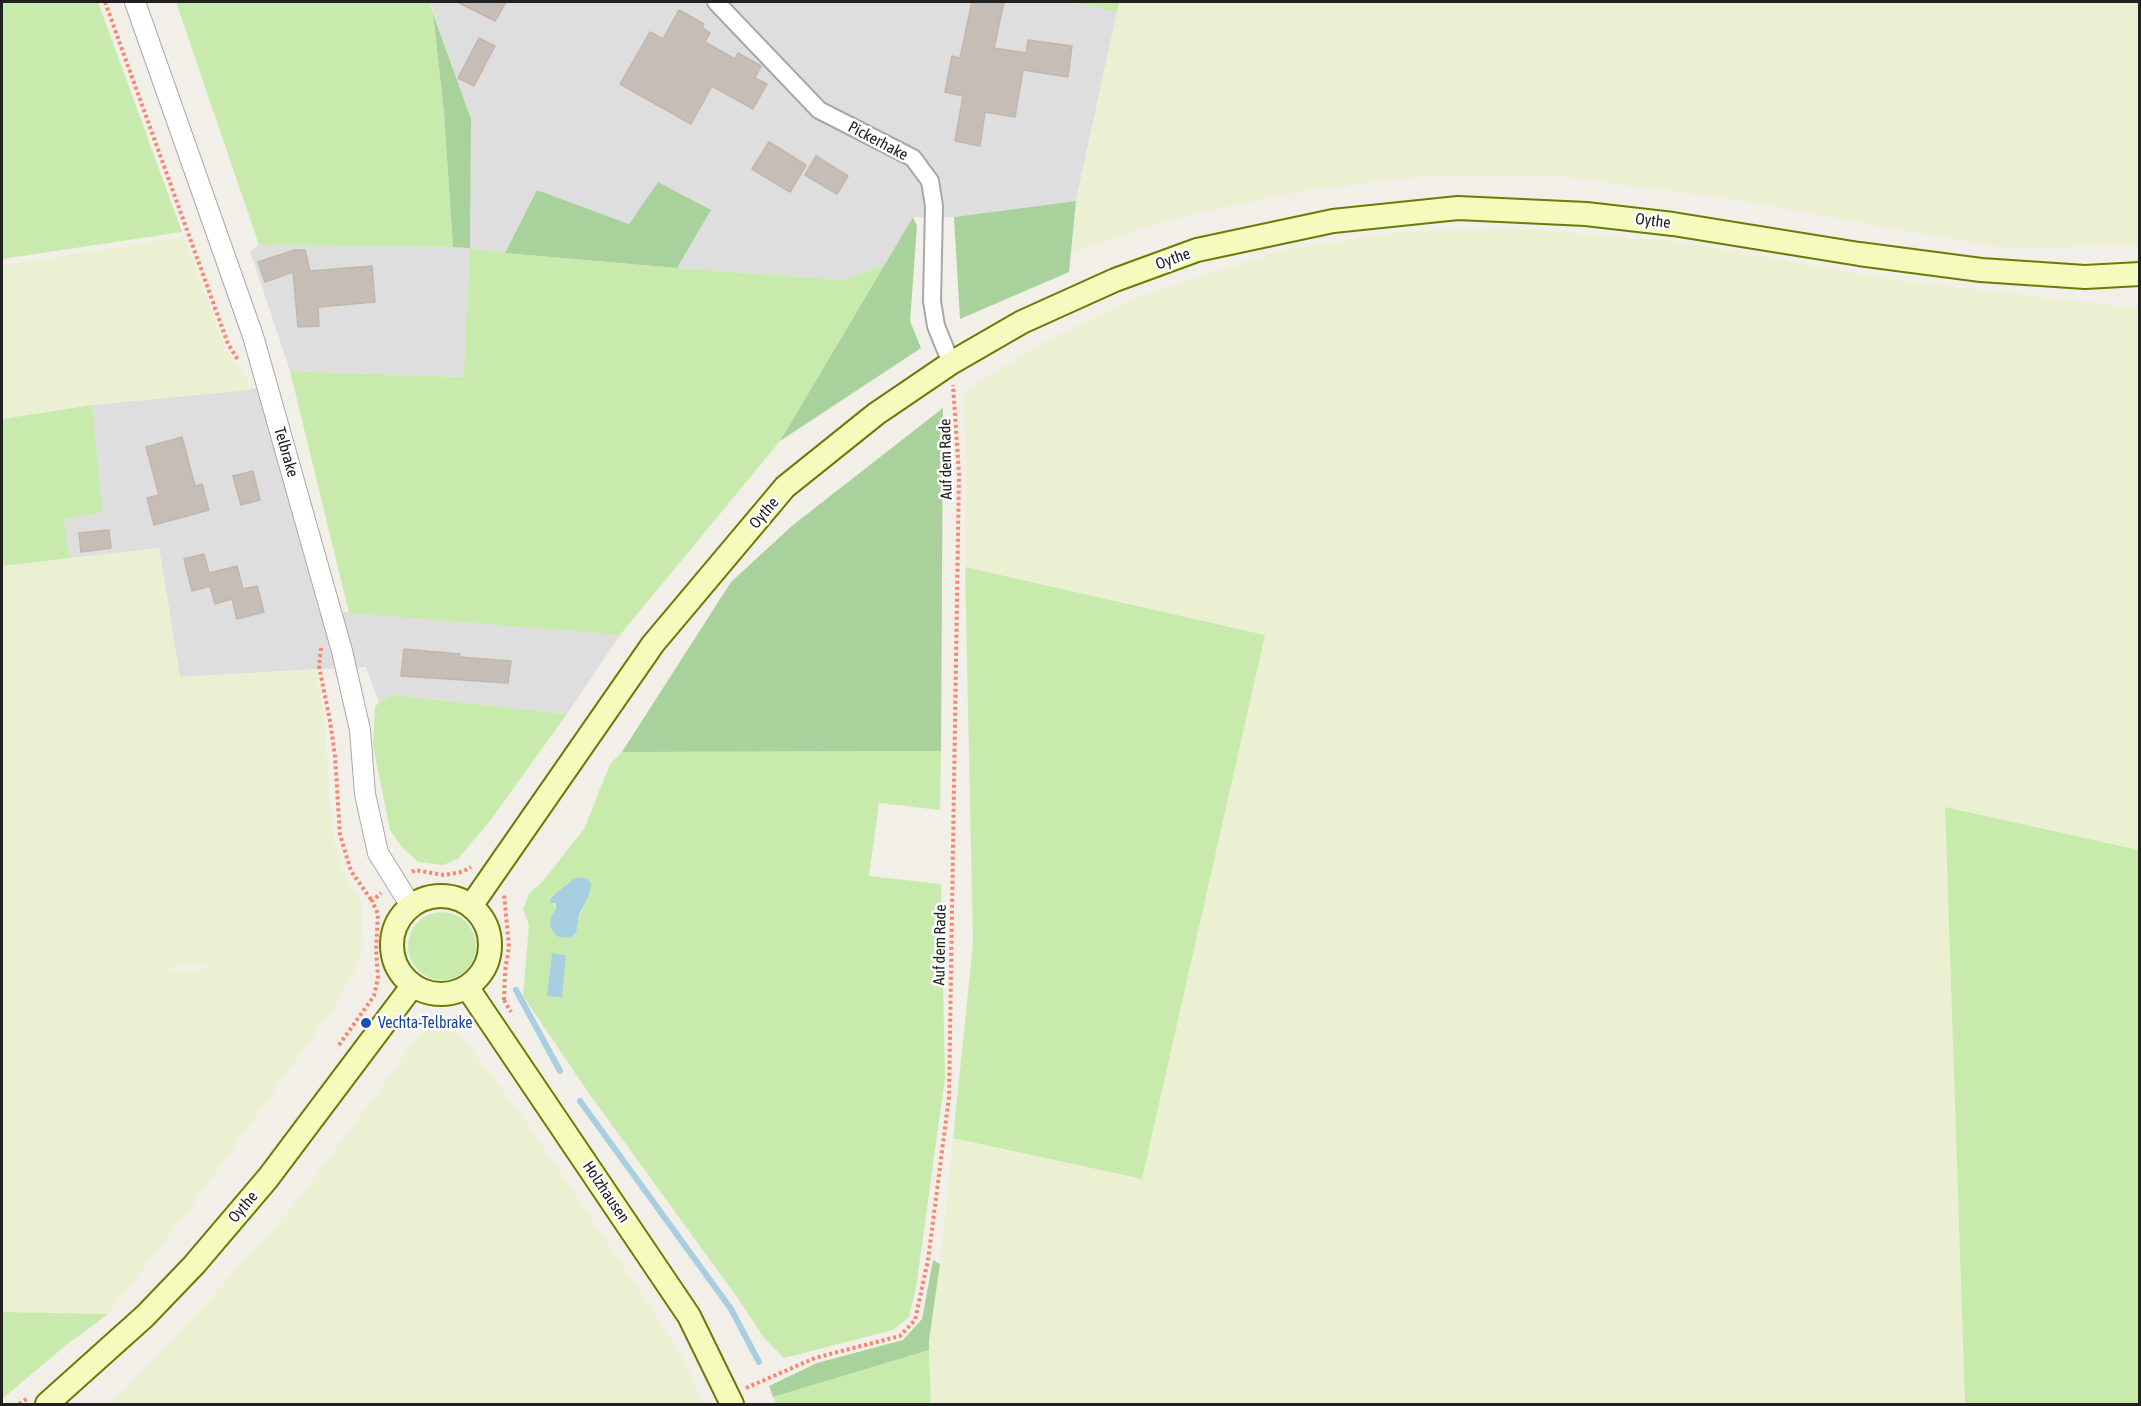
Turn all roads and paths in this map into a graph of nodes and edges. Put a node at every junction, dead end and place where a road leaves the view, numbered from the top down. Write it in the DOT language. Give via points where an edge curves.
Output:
graph roads {
  1 [pos="105,2"];
  2 [pos="135,2"];
  3 [pos="716,2"];
  4 [pos="2139,274"];
  5 [pos="951,363"];
  6 [pos="241,364"];
  7 [pos="322,637"];
  8 [pos="476,859"];
  9 [pos="395,882"];
  10 [pos="372,901"];
  11 [pos="411,906"];
  12 [pos="471,906"];
  13 [pos="413,985"];
  14 [pos="467,987"];
  15 [pos="334,1052"];
  16 [pos="731,1400"];
  17 [pos="38,1401"];
  18 [pos="19,1404"];
  1 -- 6 [label="path" via="228,344"];
  2 -- 9 [label="street, Telbrake" via="254,336 342,651 360,730 365,794 378,853"];
  3 -- 5 [label="street, Pickerhake" via="819,110 913,158 930,181 934,206 932,301 936,326"];
  4 -- 5 [label="main road, Oythe" via="2085,277 1981,270 1673,224 1586,214 1458,208 1333,221 1197,250 1115,280 1022,322"];
  5 -- 12 [label="main road, Oythe" via="876,414 785,487 653,644"];
  5 -- 16 [label="path, Auf dem Rade" via="959,474 950,1097 928,1260 915,1320 900,1336 814,1358"];
  7 -- 10 [label="path" via="319,666 335,756 340,835 351,871"];
  8 -- 9 [label="path" via="462,872 444,876 415,870"];
  9 -- 10 [label="path"];
  9 -- 11 [label="street, Telbrake"];
  10 -- 15 [label="path" via="378,914 378,976 374,996"];
  11 -- 12 [label="main road" via="425,898 441,896 457,898"];
  11 -- 13 [label="main road" via="397,924 392,946 394,961"];
  12 -- 14 [label="main road" via="489,932 490,948 487,963"];
  13 -- 14 [label="main road" via="440,994"];
  13 -- 17 [label="main road, Oythe" via="268,1178 194,1265 145,1317"];
  14 -- 16 [label="main road, Holzhausen" via="689,1316"];
  17 -- 18 [label="path"];
}
